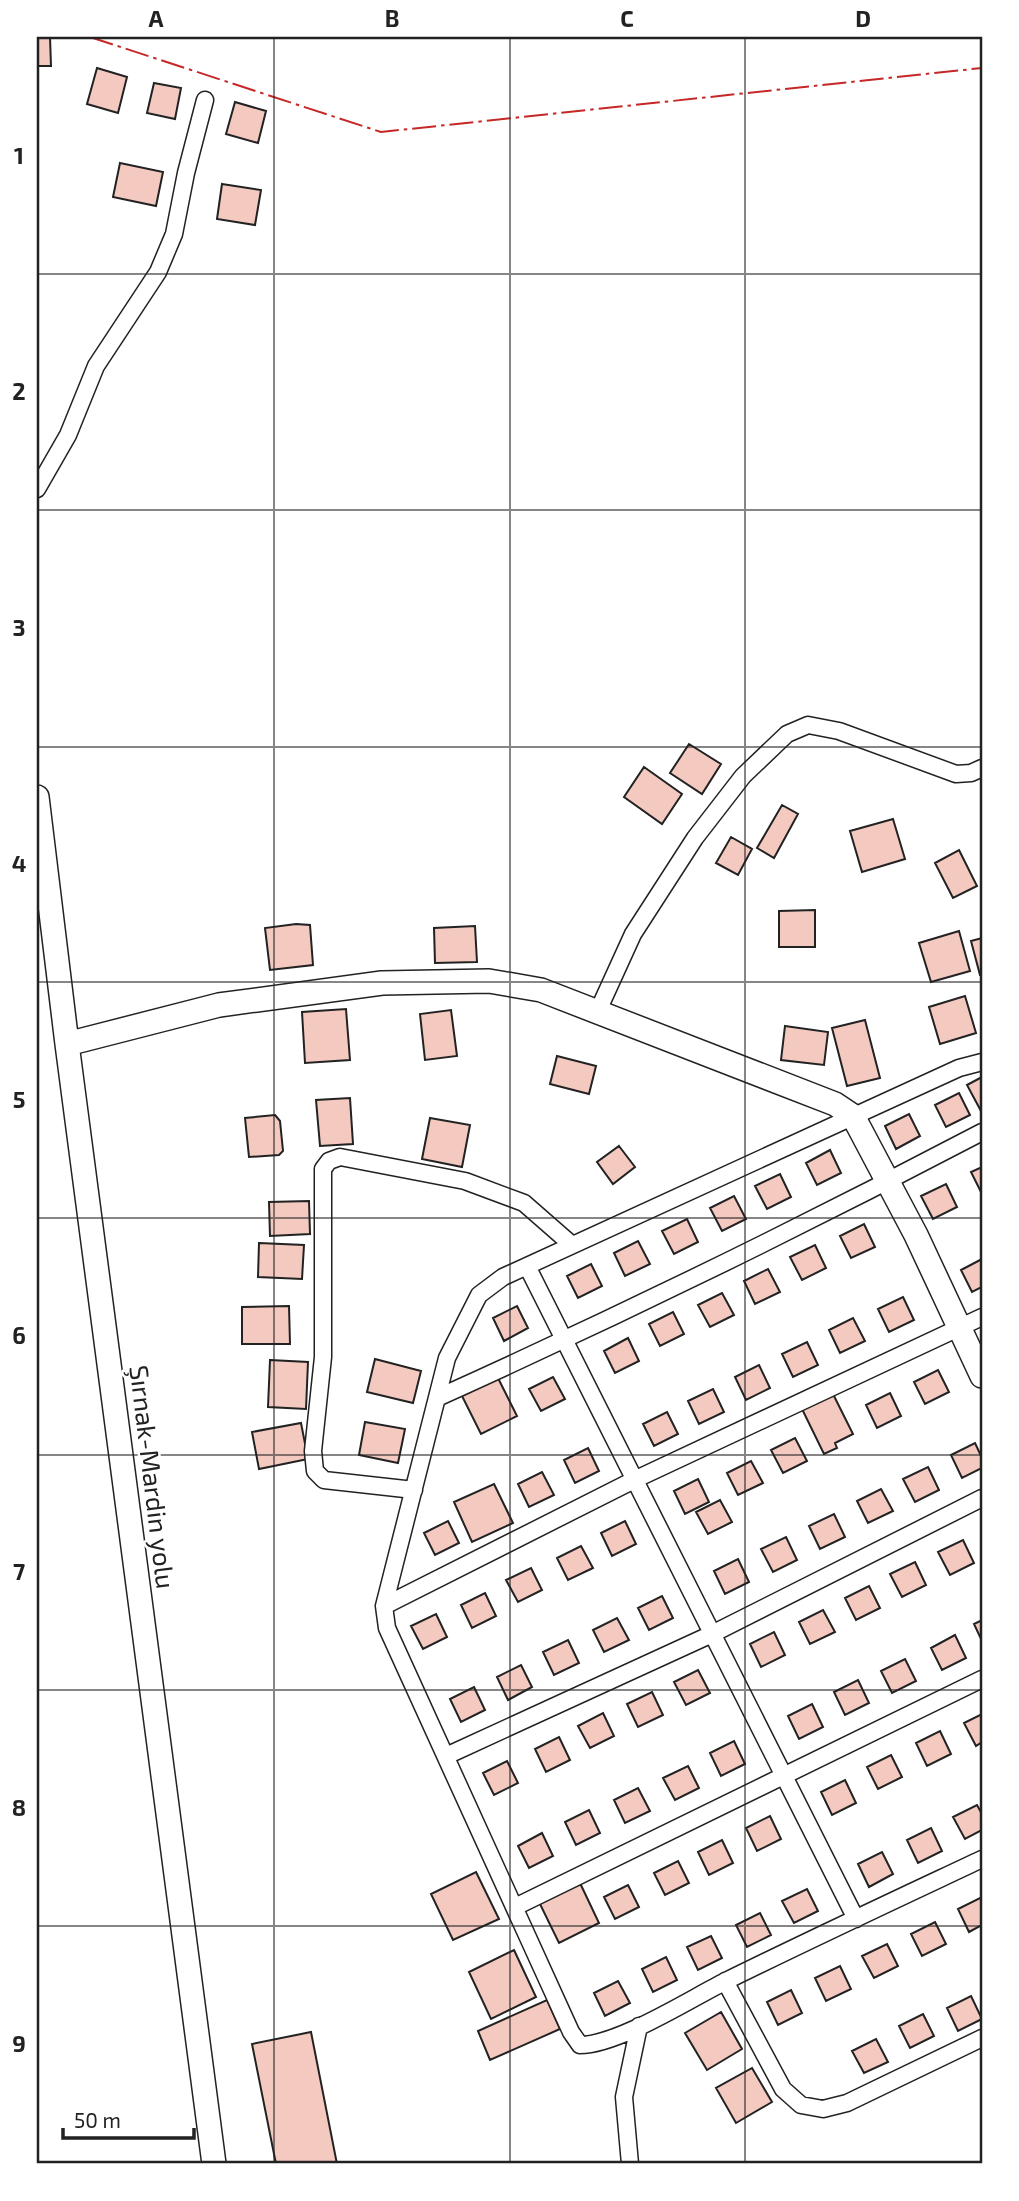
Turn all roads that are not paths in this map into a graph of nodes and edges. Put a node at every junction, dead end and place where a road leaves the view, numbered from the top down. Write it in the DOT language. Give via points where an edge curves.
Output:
graph roads {
  1 [pos="205,100"];
  2 [pos="37,489"];
  3 [pos="982,768"];
  4 [pos="37,797"];
  5 [pos="597,1013"];
  6 [pos="67,1044"];
  7 [pos="982,1062"];
  8 [pos="853,1116"];
  9 [pos="982,1132"];
  10 [pos="888,1182"];
  11 [pos="572,1245"];
  12 [pos="527,1266"];
  13 [pos="982,1317"];
  14 [pos="960,1328"];
  15 [pos="565,1341"];
  16 [pos="982,1376"];
  17 [pos="437,1398"];
  18 [pos="634,1480"];
  19 [pos="414,1490"];
  20 [pos="982,1497"];
  21 [pos="384,1606"];
  22 [pos="712,1634"];
  23 [pos="982,1679"];
  24 [pos="446,1756"];
  25 [pos="784,1777"];
  26 [pos="982,1859"];
  27 [pos="515,1907"];
  28 [pos="856,1919"];
  29 [pos="725,1981"];
  30 [pos="639,2026"];
  31 [pos="982,2038"];
  32 [pos="214,2164"];
  33 [pos="630,2164"];
  1 -- 2 [label="street" via="174,234 158,272 96,366 68,435"];
  3 -- 5 [label="street" via="956,774 839,731 808,725 787,734 743,776 695,838 633,934"];
  4 -- 6 [label="main road, Şırnak-Mardin yolu"];
  5 -- 6 [label="main road" via="541,990 489,981 382,982 219,1005"];
  5 -- 8 [label="main road" via="835,1104"];
  6 -- 32 [label="main road, Şırnak-Mardin yolu"];
  7 -- 8 [label="street"];
  8 -- 10 [label="main road"];
  8 -- 11 [label="street"];
  9 -- 10 [label="street"];
  10 -- 14 [label="main road"];
  10 -- 15 [label="street"];
  11 -- 12 [label="street"];
  11 -- 19 [label="street" via="524,1203 465,1181 341,1157 323,1169 323,1357 315,1471 324,1479"];
  12 -- 15 [label="street"];
  12 -- 17 [label="street" via="479,1295 447,1358"];
  13 -- 14 [label="street"];
  14 -- 16 [label="main road"];
  14 -- 18 [label="street"];
  15 -- 17 [label="street"];
  15 -- 18 [label="street"];
  17 -- 19 [label="street"];
  18 -- 21 [label="street"];
  18 -- 22 [label="street"];
  19 -- 21 [label="street"];
  20 -- 22 [label="street"];
  21 -- 24 [label="street" via="387,1628"];
  22 -- 24 [label="street"];
  22 -- 25 [label="street"];
  23 -- 25 [label="street"];
  24 -- 27 [label="street"];
  25 -- 27 [label="street"];
  25 -- 28 [label="street"];
  26 -- 28 [label="street"];
  27 -- 30 [label="street" via="580,2045 593,2045"];
  28 -- 29 [label="street"];
  29 -- 30 [label="street"];
  29 -- 31 [label="street" via="783,2089 801,2105 823,2109 848,2103"];
  30 -- 33 [label="street" via="624,2097"];
}
